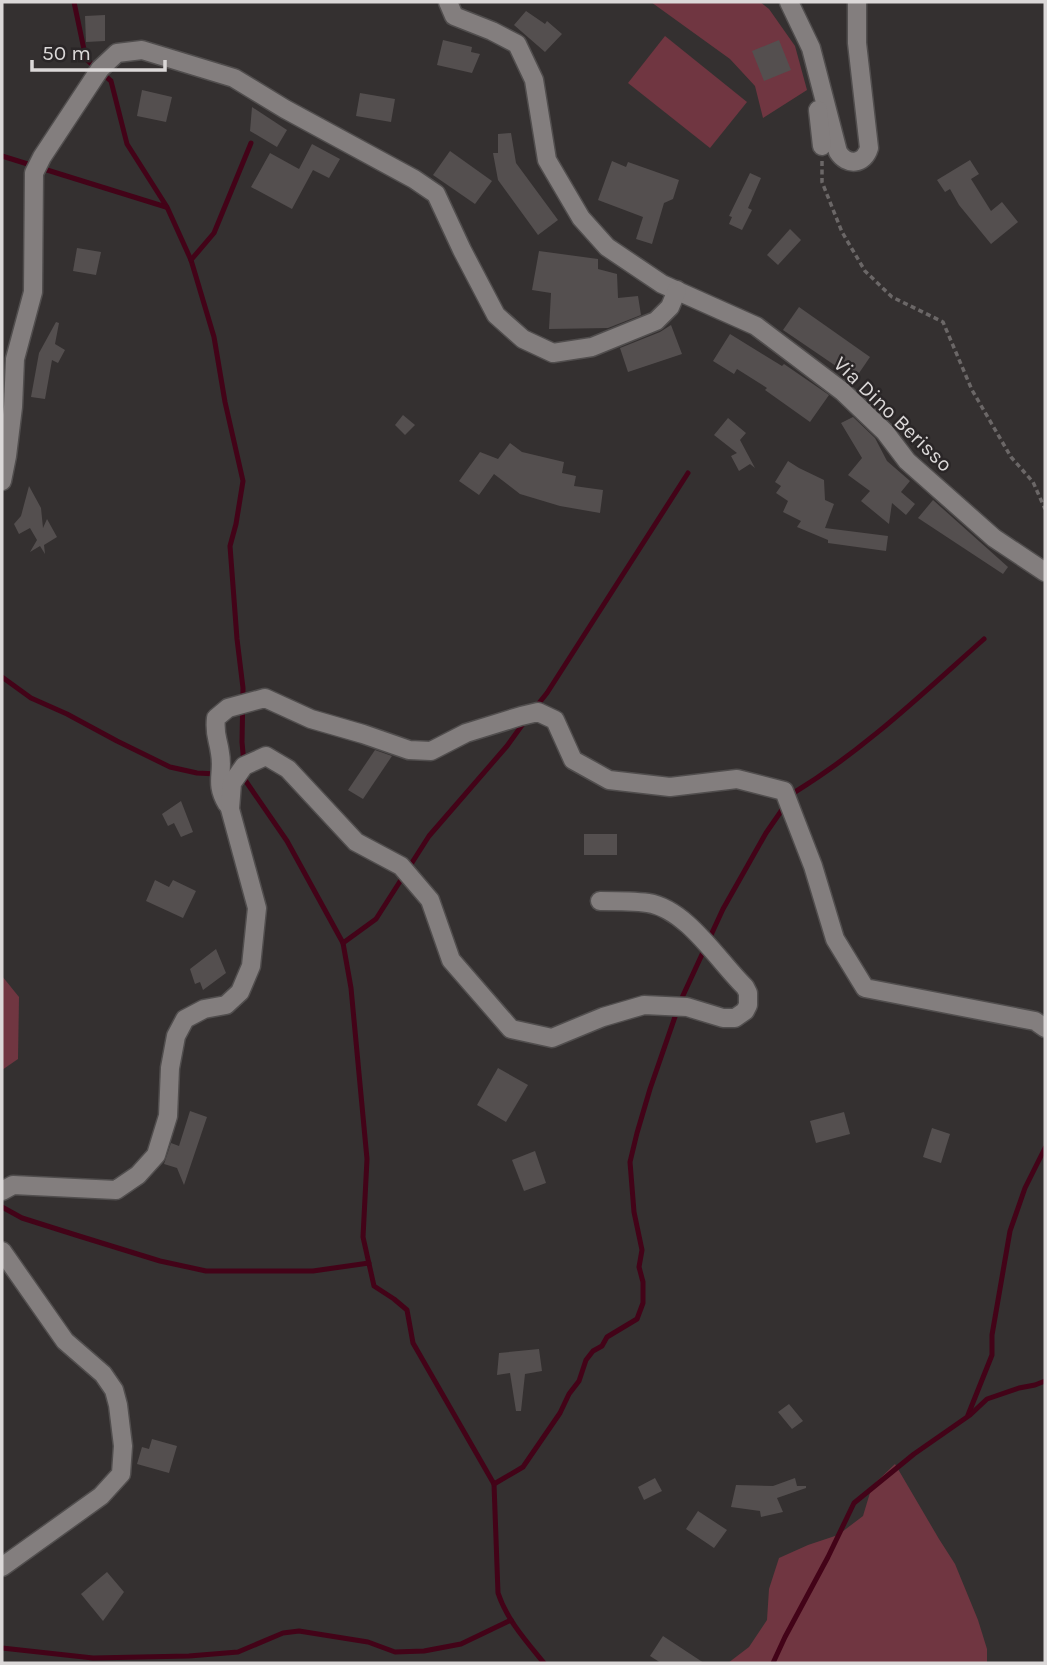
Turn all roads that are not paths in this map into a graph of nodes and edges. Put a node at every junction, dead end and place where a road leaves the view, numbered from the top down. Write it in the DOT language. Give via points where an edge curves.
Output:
graph roads {
  1 [pos="448,2"];
  2 [pos="789,2"];
  3 [pos="857,2"];
  4 [pos="811,48"];
  5 [pos="822,146"];
  6 [pos="677,290"];
  7 [pos="2,481"];
  8 [pos="1020,555"];
  9 [pos="1045,556"];
  10 [pos="1045,572"];
  11 [pos="230,809"];
  12 [pos="600,901"];
  13 [pos="1045,1028"];
  14 [pos="2,1191"];
  15 [pos="2,1251"];
  16 [pos="2,1567"];
  1 -- 6 [label="street, Via Dino Berisso" via="454,16 517,44 534,79 547,159 581,218 607,247"];
  2 -- 4 [label="street"];
  3 -- 4 [label="street" via="869,148 860,161 845,160 838,152"];
  4 -- 5 [label="street"];
  6 -- 7 [label="street" via="670,307 656,321 592,347 553,354 523,340 496,315 436,194 234,78 142,50 117,53 100,69 34,173 33,292 15,359"];
  6 -- 8 [label="street, Via Dino Berisso" via="756,326 842,391 885,432 907,461 994,538"];
  8 -- 9 [label="street"];
  8 -- 10 [label="street, Via Dino Berisso"];
  11 -- 12 [label="street" via="232,783 244,766 266,757 288,769 356,842 401,866 430,900 451,960 510,1029 552,1038 644,1005 687,1007 729,1019 745,1011 749,999 745,988 696,931 651,903"];
  11 -- 13 [label="street" via="221,793 221,754 214,732 216,718 228,708 265,698 311,719 409,750 431,751 466,733 538,712 555,720 573,760 610,780 670,787 737,779 784,791 835,939 865,988 1035,1021"];
  11 -- 14 [label="street" via="257,908 251,965 240,992 226,1005 185,1019 176,1036 168,1116 156,1155 116,1191 13,1185"];
  15 -- 16 [label="street" via="65,1341 103,1374 114,1390 123,1446 121,1474 101,1496"];
}
